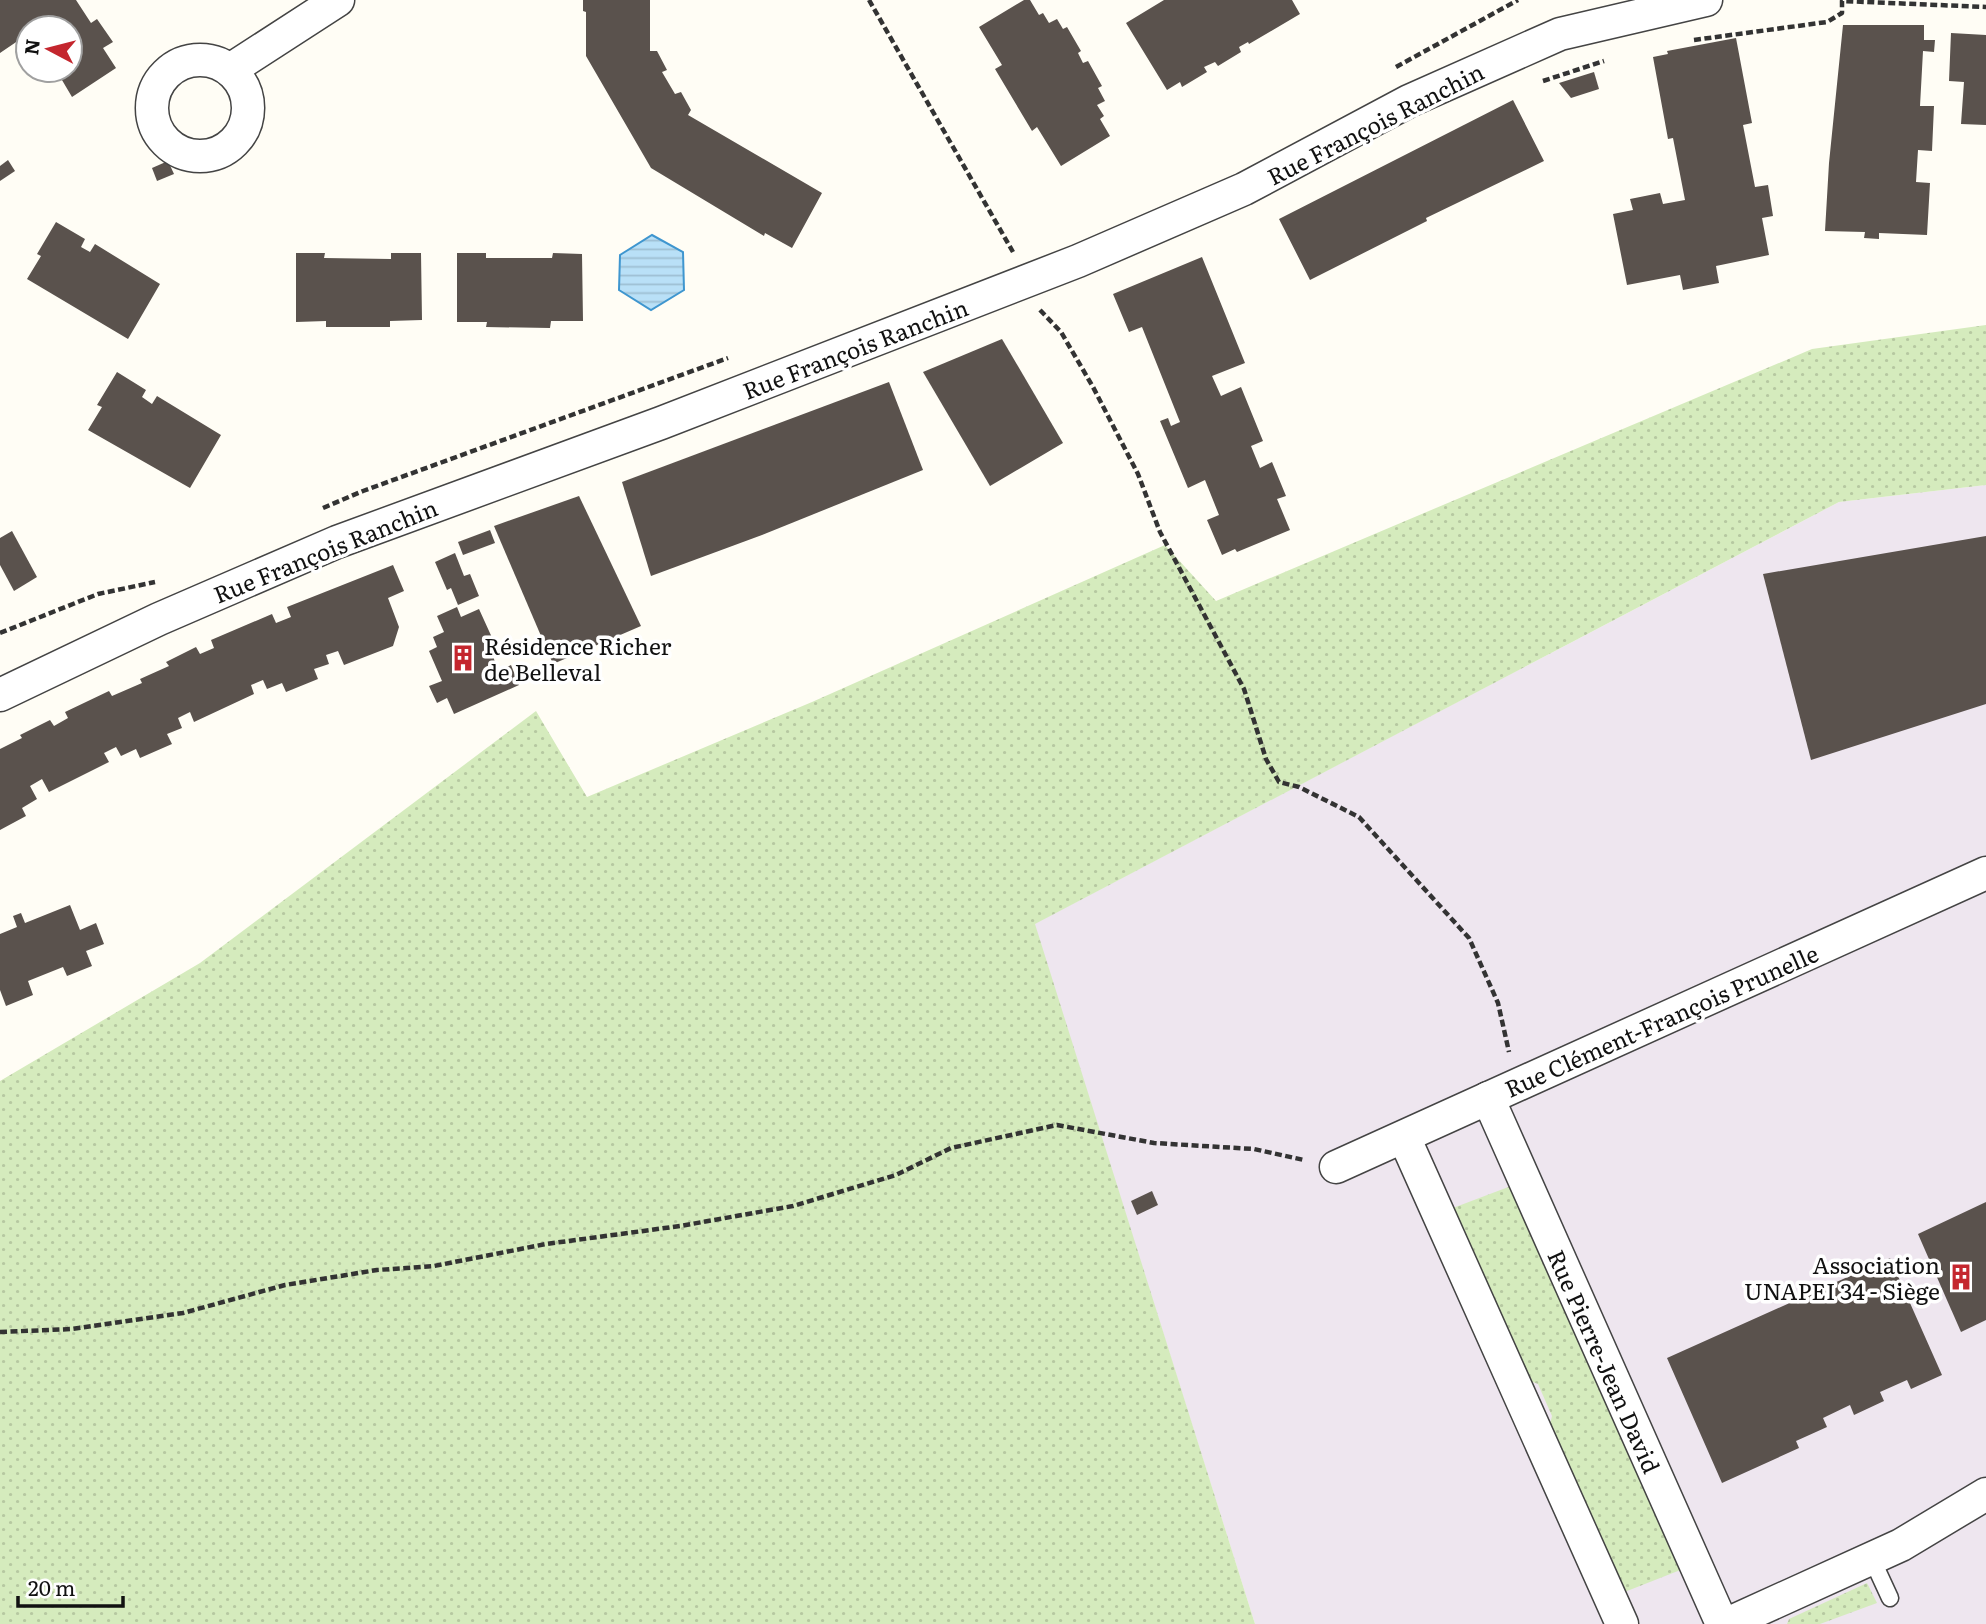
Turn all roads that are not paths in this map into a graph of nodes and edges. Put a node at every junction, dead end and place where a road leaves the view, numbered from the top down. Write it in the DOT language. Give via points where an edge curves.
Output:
graph roads {
  1 [pos="338,0"];
  2 [pos="1706,0"];
  3 [pos="230,70"];
  4 [pos="0,695"];
  5 [pos="1986,873"];
  6 [pos="1488,1098"];
  7 [pos="1404,1137"];
  8 [pos="1336,1167"];
  9 [pos="1986,1494"];
  10 [pos="1872,1559"];
  11 [pos="1890,1598"];
  12 [pos="1622,1624"];
  13 [pos="1724,1624"];
  1 -- 3 [label="street"];
  2 -- 4 [label="street, Rue François Ranchin" via="1560,34 1409,101 1244,189 1029,280 660,423 337,541"];
  5 -- 6 [label="street, Rue Clément-François Prunelle"];
  6 -- 7 [label="street, Rue Clément-François Prunelle"];
  6 -- 13 [label="street, Rue Pierre-Jean David"];
  7 -- 8 [label="street, Rue Clément-François Prunelle"];
  7 -- 12 [label="street"];
  9 -- 10 [label="street"];
  10 -- 11 [label="lane"];
  10 -- 13 [label="street"];
}
